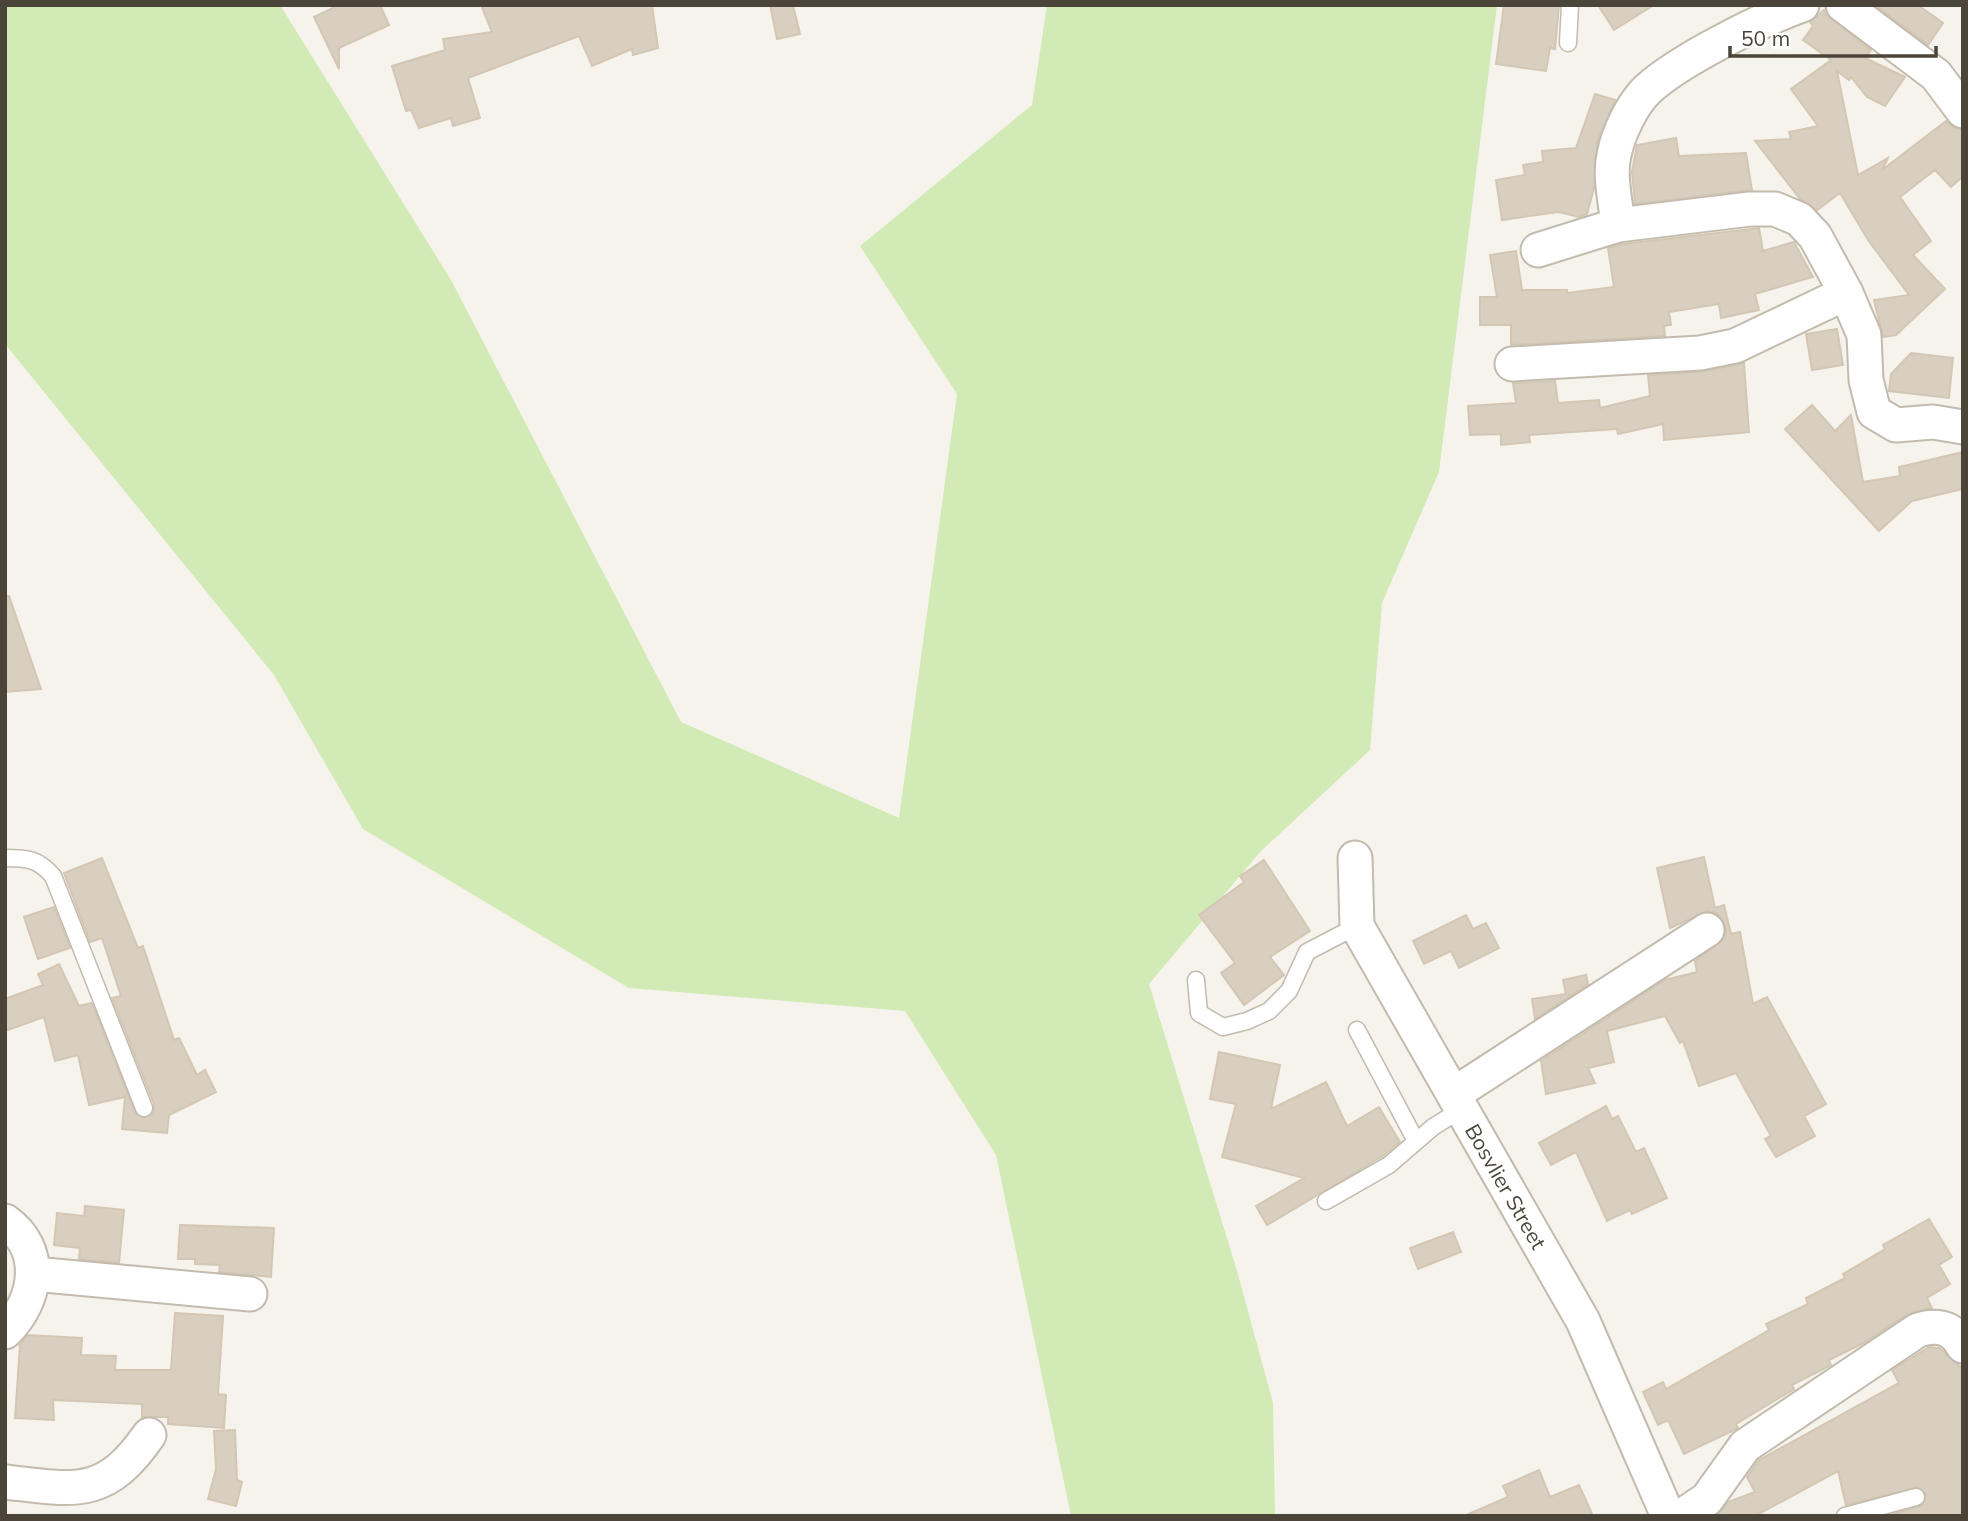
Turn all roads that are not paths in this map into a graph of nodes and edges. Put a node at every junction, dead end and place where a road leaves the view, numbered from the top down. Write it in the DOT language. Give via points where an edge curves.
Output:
graph roads {
  1 [pos="1570,5"];
  2 [pos="1802,5"];
  3 [pos="1843,5"];
  4 [pos="1568,43"];
  5 [pos="1963,111"];
  6 [pos="1618,225"];
  7 [pos="1538,250"];
  8 [pos="1846,293"];
  9 [pos="1512,364"];
  10 [pos="1963,427"];
  11 [pos="5,858"];
  12 [pos="1356,858"];
  13 [pos="1357,926"];
  14 [pos="1707,930"];
  15 [pos="1196,980"];
  16 [pos="1357,1030"];
  17 [pos="1458,1102"];
  18 [pos="144,1108"];
  19 [pos="1416,1141"];
  20 [pos="1325,1201"];
  21 [pos="5,1221"];
  22 [pos="34,1273"];
  23 [pos="250,1294"];
  24 [pos="5,1332"];
  25 [pos="1963,1346"];
  26 [pos="149,1435"];
  27 [pos="5,1482"];
  28 [pos="1916,1497"];
  29 [pos="1668,1516"];
  30 [pos="1682,1516"];
  31 [pos="1845,1516"];
  1 -- 4 [label="lane"];
  2 -- 6 [label="street" via="1770,16 1647,90 1627,120 1613,157"];
  3 -- 5 [label="street" via="1936,75"];
  6 -- 7 [label="street"];
  6 -- 8 [label="street" via="1775,209 1800,219 1815,236"];
  8 -- 9 [label="street" via="1735,346 1699,353"];
  8 -- 10 [label="street" via="1864,335 1866,380 1874,412 1896,425 1933,422"];
  11 -- 18 [label="lane" via="31,858 53,876"];
  12 -- 13 [label="street, Bosvlier Street"];
  13 -- 15 [label="lane" via="1307,952 1289,991 1269,1011 1247,1021 1223,1027 1199,1013"];
  13 -- 17 [label="street, Bosvlier Street"];
  14 -- 17 [label="street"];
  16 -- 19 [label="lane"];
  17 -- 19 [label="lane"];
  17 -- 29 [label="street, Bosvlier Street" via="1583,1321"];
  19 -- 20 [label="lane" via="1390,1165"];
  21 -- 22 [label="street" via="18,1230 32,1256"];
  22 -- 23 [label="street"];
  22 -- 24 [label="street" via="30,1297"];
  25 -- 30 [label="street" via="1948,1329 1932,1325 1918,1330 1745,1446 1707,1499"];
  26 -- 27 [label="street" via="109,1478 85,1488"];
  28 -- 31 [label="lane"];
}
